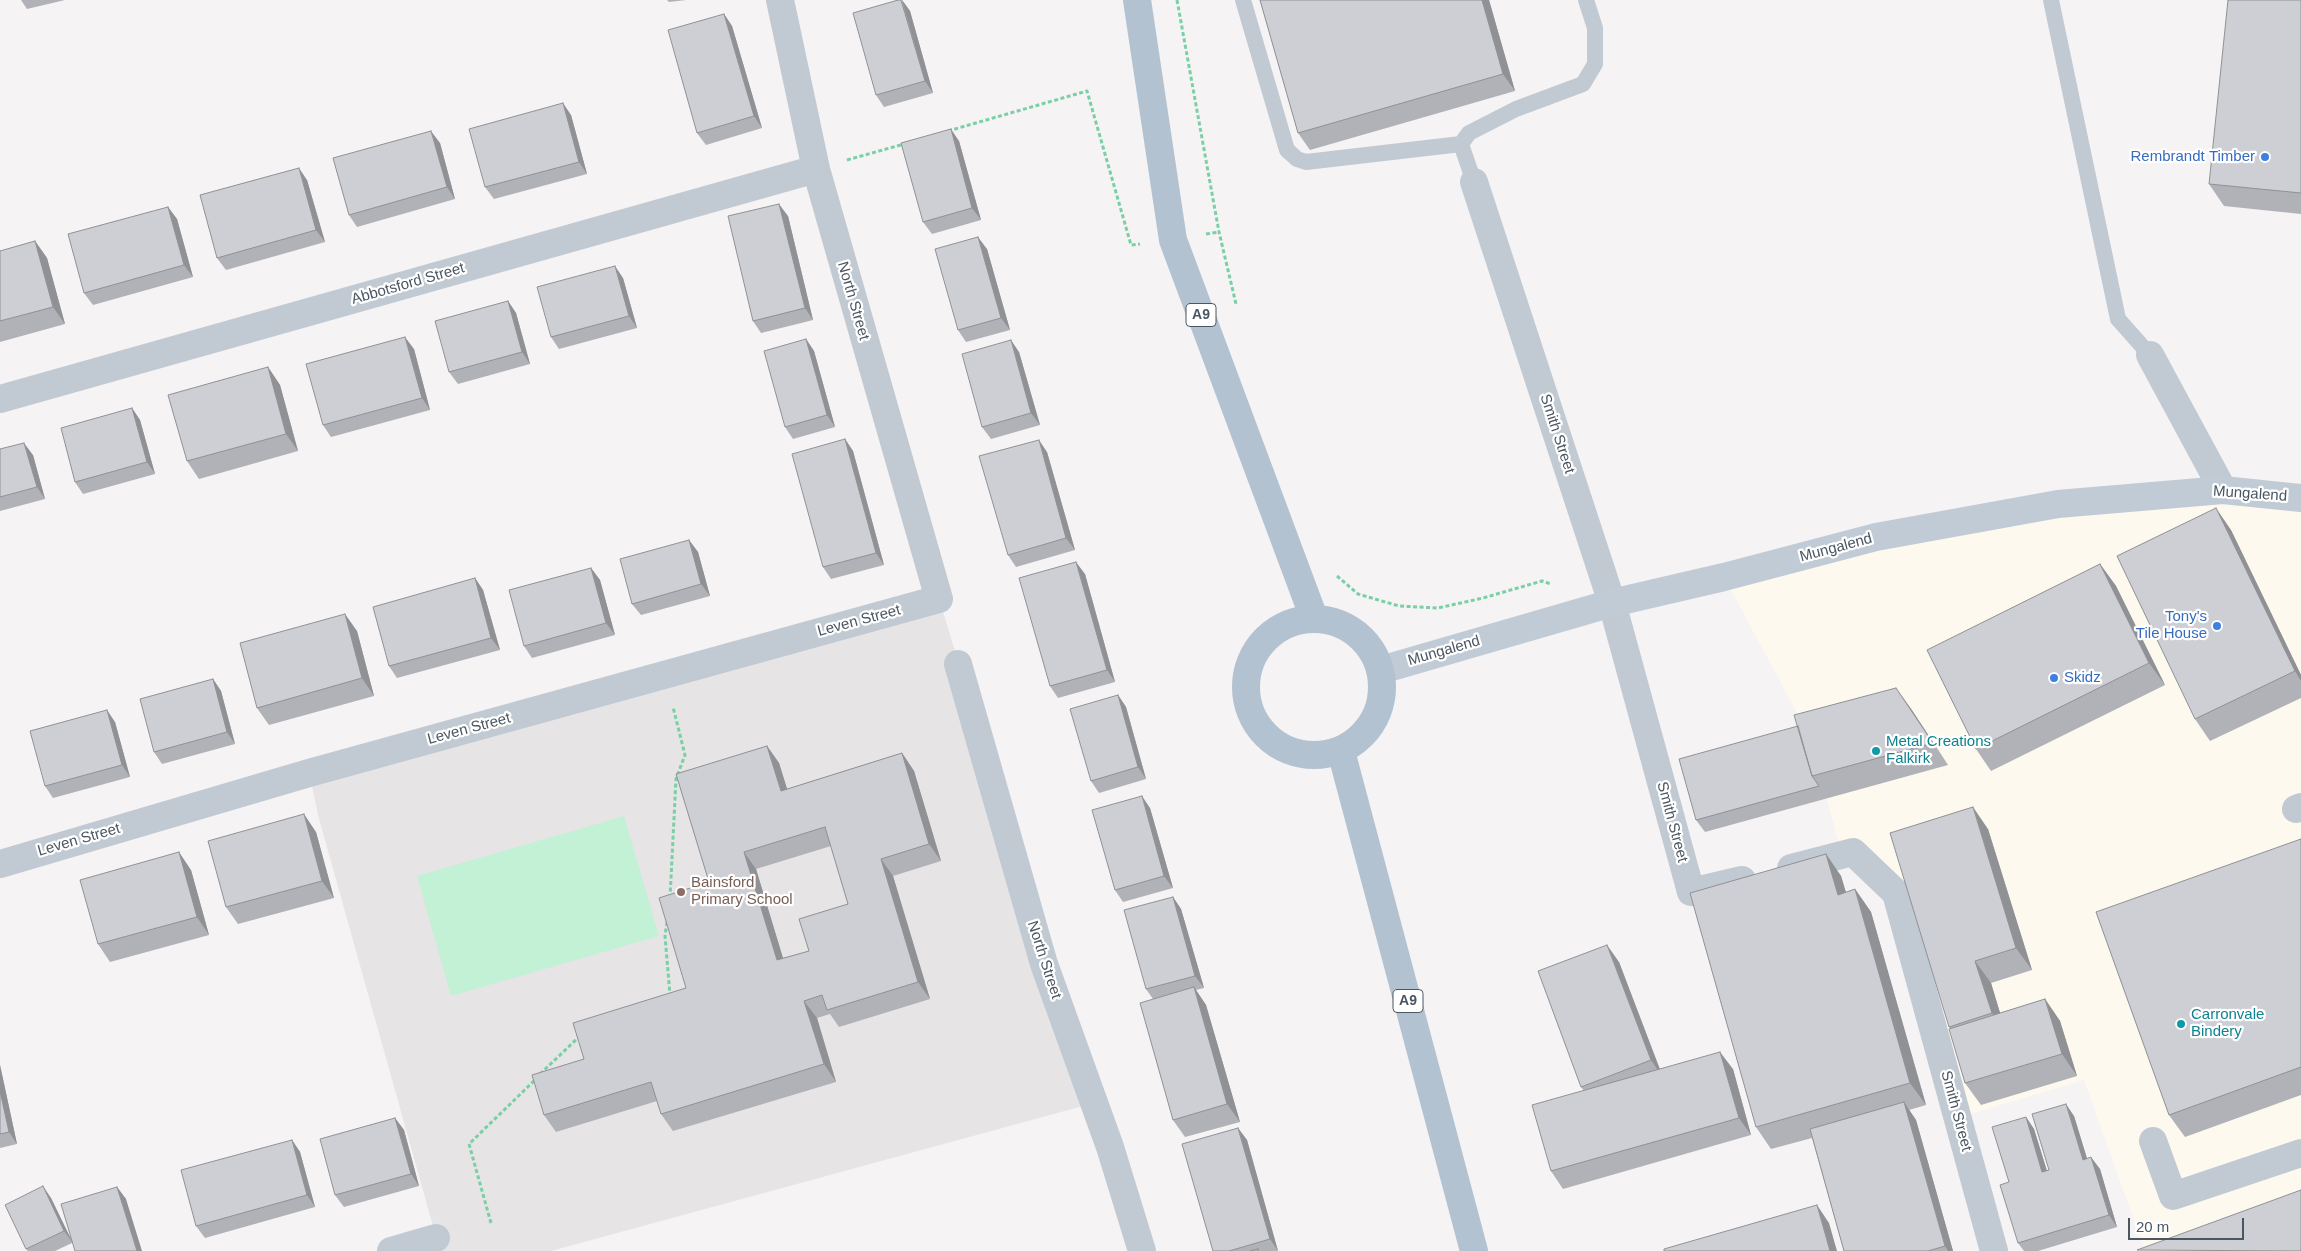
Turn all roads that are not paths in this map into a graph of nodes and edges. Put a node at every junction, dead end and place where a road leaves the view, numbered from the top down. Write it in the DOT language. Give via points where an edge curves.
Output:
graph roads {
  1 [pos="780,0"];
  2 [pos="1136,0"];
  3 [pos="1243,0"];
  4 [pos="1586,0"];
  5 [pos="2051,0"];
  6 [pos="1461,144"];
  7 [pos="816,169"];
  8 [pos="1474,182"];
  9 [pos="2150,355"];
  10 [pos="0,399"];
  11 [pos="2223,490"];
  12 [pos="2301,498"];
  13 [pos="939,599"];
  14 [pos="1612,603"];
  15 [pos="1314,618"];
  16 [pos="958,664"];
  17 [pos="1381,670"];
  18 [pos="1341,751"];
  19 [pos="0,864"];
  20 [pos="2153,1141"];
  21 [pos="2301,1154"];
  22 [pos="436,1238"];
  23 [pos="391,1251"];
  24 [pos="1142,1251"];
  25 [pos="1474,1251"];
  26 [pos="1994,1251"];
  1 -- 7 [label="street, North Street"];
  2 -- 15 [label="main road, A9" via="1172,240"];
  3 -- 6 [label="lane" via="1287,150 1297,159 1306,162"];
  4 -- 6 [label="lane" via="1595,28 1595,64 1583,84 1516,109 1469,133"];
  5 -- 9 [label="lane" via="2118,319"];
  6 -- 8 [label="lane"];
  7 -- 10 [label="street, Abbotsford Street"];
  7 -- 13 [label="street, North Street"];
  8 -- 14 [label="street, Smith Street"];
  9 -- 11 [label="street"];
  11 -- 12 [label="street, Mungalend"];
  11 -- 14 [label="street, Mungalend" via="2058,504 1876,537 1724,578"];
  13 -- 19 [label="street, Leven Street" via="319,771"];
  14 -- 17 [label="street, Mungalend"];
  14 -- 26 [label="street, Smith Street" via="1691,892 1853,852 1896,893"];
  15 -- 17 [label="main road" via="1336,622 1356,632 1372,649"];
  15 -- 18 [label="main road" via="1290,622 1269,635 1254,654 1246,677 1246,701 1255,724 1279,746 1293,753 1317,756"];
  16 -- 24 [label="street, North Street" via="1044,964 1110,1147"];
  17 -- 18 [label="main road" via="1383,694 1376,718 1362,737"];
  18 -- 25 [label="main road, A9"];
  20 -- 21 [label="street" via="2173,1196"];
  22 -- 23 [label="street"];
}
